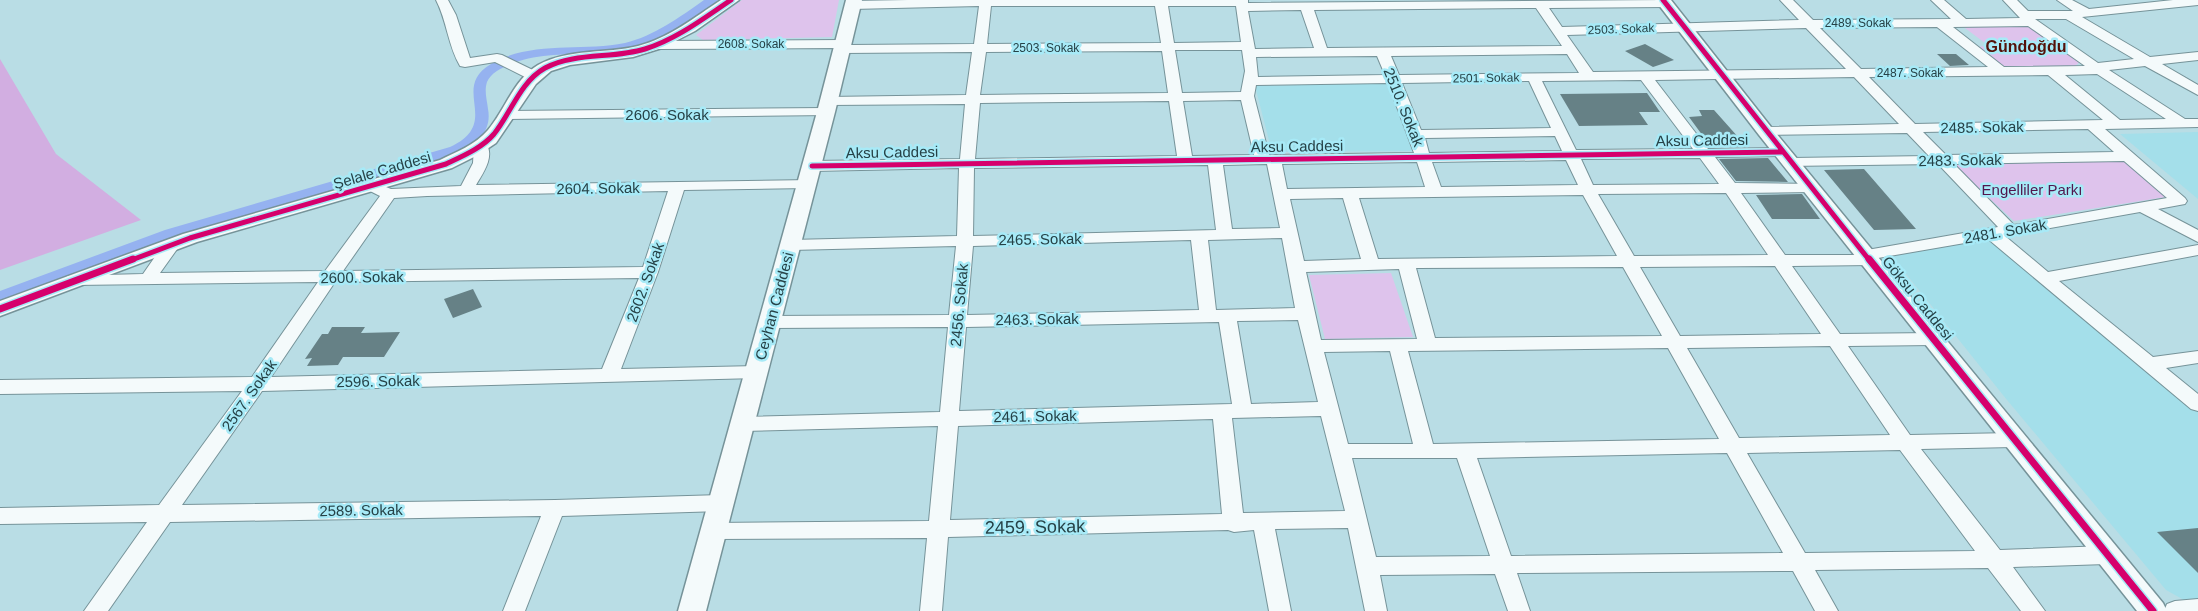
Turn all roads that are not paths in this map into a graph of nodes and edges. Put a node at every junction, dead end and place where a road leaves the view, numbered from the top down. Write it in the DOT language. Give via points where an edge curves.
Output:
graph roads {
  1 [pos="442,0"];
  2 [pos="731,0"];
  3 [pos="1786,0"];
  4 [pos="1937,0"];
  5 [pos="2009,0"];
  6 [pos="2063,0"];
  7 [pos="986,1"];
  8 [pos="1083,1"];
  9 [pos="1128,1"];
  10 [pos="2198,1"];
  11 [pos="1162,2"];
  12 [pos="1538,2"];
  13 [pos="1665,2"];
  14 [pos="853,3"];
  15 [pos="1242,3"];
  16 [pos="1324,3"];
  17 [pos="1306,6"];
  18 [pos="2086,13"];
  19 [pos="2069,15"];
  20 [pos="2028,19"];
  21 [pos="1940,23"];
  22 [pos="1963,23"];
  23 [pos="1808,24"];
  24 [pos="1684,26"];
  25 [pos="1557,31"];
  26 [pos="658,44"];
  27 [pos="843,47"];
  28 [pos="1168,47"];
  29 [pos="979,48"];
  30 [pos="1249,50"];
  31 [pos="1572,50"];
  32 [pos="1322,52"];
  33 [pos="1382,52"];
  34 [pos="2198,56"];
  35 [pos="2148,61"];
  36 [pos="2096,68"];
  37 [pos="526,72"];
  38 [pos="2002,72"];
  39 [pos="2052,72"];
  40 [pos="1858,73"];
  41 [pos="1722,76"];
  42 [pos="1589,77"];
  43 [pos="1646,77"];
  44 [pos="1534,78"];
  45 [pos="1395,80"];
  46 [pos="1250,81"];
  47 [pos="2198,92"];
  48 [pos="1247,96"];
  49 [pos="1176,97"];
  50 [pos="973,98"];
  51 [pos="827,107"];
  52 [pos="507,115"];
  53 [pos="2181,123"];
  54 [pos="2198,123"];
  55 [pos="2117,124"];
  56 [pos="2092,125"];
  57 [pos="1911,128"];
  58 [pos="1766,131"];
  59 [pos="1561,132"];
  60 [pos="1416,134"];
  61 [pos="480,146"];
  62 [pos="1702,153"];
  63 [pos="1571,155"];
  64 [pos="2128,156"];
  65 [pos="1424,157"];
  66 [pos="1787,157"];
  67 [pos="1267,159"];
  68 [pos="1185,160"];
  69 [pos="1214,160"];
  70 [pos="1943,160"];
  71 [pos="967,164"];
  72 [pos="810,174"];
  73 [pos="371,186"];
  74 [pos="677,187"];
  75 [pos="1811,187"];
  76 [pos="1731,189"];
  77 [pos="466,190"];
  78 [pos="1588,190"];
  79 [pos="1434,191"];
  80 [pos="1349,192"];
  81 [pos="389,194"];
  82 [pos="1280,194"];
  83 [pos="2144,208"];
  84 [pos="2000,231"];
  85 [pos="1289,233"];
  86 [pos="1199,236"];
  87 [pos="1225,236"];
  88 [pos="2198,237"];
  89 [pos="965,241"];
  90 [pos="791,244"];
  91 [pos="172,245"];
  92 [pos="2198,250"];
  93 [pos="1869,258"];
  94 [pos="1779,260"];
  95 [pos="1630,261"];
  96 [pos="1406,263"];
  97 [pos="1371,264"];
  98 [pos="1297,267"];
  99 [pos="650,272"];
  100 [pos="329,278"];
  101 [pos="2044,278"];
  102 [pos="73,280"];
  103 [pos="147,280"];
  104 [pos="0,309"];
  105 [pos="1305,314"];
  106 [pos="1208,315"];
  107 [pos="1227,315"];
  108 [pos="957,321"];
  109 [pos="770,322"];
  110 [pos="1934,339"];
  111 [pos="1836,341"];
  112 [pos="1427,343"];
  113 [pos="1676,343"];
  114 [pos="1397,344"];
  115 [pos="1313,346"];
  116 [pos="2198,357"];
  117 [pos="2149,364"];
  118 [pos="756,372"];
  119 [pos="609,375"];
  120 [pos="257,384"];
  121 [pos="0,387"];
  122 [pos="2198,404"];
  123 [pos="1328,409"];
  124 [pos="1243,411"];
  125 [pos="1222,412"];
  126 [pos="949,418"];
  127 [pos="742,424"];
  128 [pos="2013,440"];
  129 [pos="1904,441"];
  130 [pos="1734,444"];
  131 [pos="1339,451"];
  132 [pos="1425,451"];
  133 [pos="1464,451"];
  134 [pos="721,503"];
  135 [pos="555,508"];
  136 [pos="166,512"];
  137 [pos="0,516"];
  138 [pos="1357,519"];
  139 [pos="1263,522"];
  140 [pos="1234,524"];
  141 [pos="938,529"];
  142 [pos="714,531"];
  143 [pos="2106,555"];
  144 [pos="1996,559"];
  145 [pos="1799,562"];
  146 [pos="1503,564"];
  147 [pos="1366,566"];
  148 [pos="2198,608"];
  149 [pos="96,611"];
  150 [pos="514,611"];
  151 [pos="692,611"];
  152 [pos="931,611"];
  153 [pos="1280,611"];
  154 [pos="1376,611"];
  155 [pos="1519,611"];
  156 [pos="1827,611"];
  157 [pos="2034,611"];
  158 [pos="2153,611"];
  159 [pos="2175,611"];
  1 -- 37 [label="street" via="465,63 497,58"];
  2 -- 26 [label="street, Şelale Caddesi"];
  3 -- 23 [label="street"];
  4 -- 22 [label="street"];
  5 -- 20 [label="street"];
  6 -- 18 [label="street"];
  7 -- 8 [label="street"];
  7 -- 14 [label="street"];
  7 -- 29 [label="street, 2456. Sokak"];
  8 -- 9 [label="street"];
  9 -- 11 [label="street"];
  10 -- 18 [label="street, 2489. Sokak"];
  11 -- 15 [label="street"];
  11 -- 28 [label="street"];
  12 -- 13 [label="street"];
  12 -- 16 [label="street"];
  12 -- 25 [label="street"];
  13 -- 24 [label="street, Göksu Caddesi"];
  14 -- 27 [label="street, Ceyhan Caddesi"];
  15 -- 17 [label="street"];
  15 -- 30 [label="street"];
  16 -- 17 [label="street"];
  17 -- 32 [label="street"];
  18 -- 19 [label="street, 2489. Sokak"];
  19 -- 20 [label="street, 2489. Sokak"];
  19 -- 35 [label="street"];
  20 -- 22 [label="street, 2489. Sokak"];
  20 -- 36 [label="street"];
  21 -- 22 [label="street, 2489. Sokak"];
  21 -- 23 [label="street, 2489. Sokak"];
  21 -- 38 [label="street"];
  23 -- 24 [label="street, 2489. Sokak"];
  23 -- 40 [label="street"];
  24 -- 25 [label="street, 2503. Sokak"];
  24 -- 41 [label="street, Göksu Caddesi"];
  25 -- 31 [label="street"];
  26 -- 27 [label="street, 2608. Sokak"];
  26 -- 37 [label="street, Şelale Caddesi"];
  27 -- 29 [label="street, 2503. Sokak"];
  27 -- 51 [label="street, Ceyhan Caddesi"];
  28 -- 29 [label="street, 2503. Sokak"];
  28 -- 30 [label="street, 2503. Sokak"];
  28 -- 49 [label="street"];
  29 -- 50 [label="street, 2456. Sokak"];
  30 -- 32 [label="street, 2503. Sokak"];
  30 -- 46 [label="street"];
  31 -- 33 [label="street, 2503. Sokak"];
  31 -- 42 [label="street"];
  32 -- 33 [label="street, 2503. Sokak"];
  33 -- 45 [label="street, 2510. Sokak"];
  34 -- 35 [label="street, 2487. Sokak"];
  35 -- 36 [label="street, 2487. Sokak"];
  35 -- 47 [label="street"];
  36 -- 39 [label="street, 2487. Sokak"];
  36 -- 53 [label="street"];
  37 -- 52 [label="street, Şelale Caddesi"];
  38 -- 39 [label="street, 2487. Sokak"];
  38 -- 40 [label="street, 2487. Sokak"];
  39 -- 55 [label="street"];
  40 -- 41 [label="street, 2487. Sokak"];
  40 -- 57 [label="street"];
  41 -- 43 [label="street, 2501. Sokak"];
  41 -- 58 [label="street, Göksu Caddesi"];
  42 -- 43 [label="street, 2501. Sokak"];
  42 -- 44 [label="street, 2501. Sokak"];
  43 -- 62 [label="street"];
  44 -- 45 [label="street, 2501. Sokak"];
  44 -- 59 [label="street"];
  45 -- 46 [label="street, 2501. Sokak"];
  45 -- 60 [label="street, 2510. Sokak"];
  46 -- 48 [label="street"];
  48 -- 49 [label="street, 2606. Sokak"];
  48 -- 67 [label="street"];
  49 -- 50 [label="street, 2606. Sokak"];
  49 -- 68 [label="street"];
  50 -- 51 [label="street, 2606. Sokak"];
  50 -- 71 [label="street, 2456. Sokak"];
  51 -- 52 [label="street, 2606. Sokak"];
  51 -- 72 [label="street, Ceyhan Caddesi"];
  52 -- 61 [label="street, Şelale Caddesi" via="494,135"];
  53 -- 54 [label="street, 2485. Sokak"];
  53 -- 55 [label="street, 2485. Sokak"];
  55 -- 56 [label="street, 2485. Sokak"];
  56 -- 57 [label="street, 2485. Sokak"];
  56 -- 64 [label="street"];
  57 -- 58 [label="street, 2485. Sokak"];
  57 -- 70 [label="street"];
  58 -- 66 [label="street, Göksu Caddesi"];
  59 -- 60 [label="street"];
  59 -- 63 [label="street"];
  60 -- 65 [label="street, 2510. Sokak"];
  61 -- 73 [label="street, Şelale Caddesi" via="446,164"];
  61 -- 77 [label="street" via="481,163"];
  62 -- 63 [label="street, Aksu Caddesi"];
  62 -- 66 [label="street, Aksu Caddesi"];
  62 -- 76 [label="street"];
  63 -- 65 [label="street, Aksu Caddesi"];
  63 -- 78 [label="street"];
  64 -- 70 [label="street, 2483. Sokak"];
  64 -- 83 [label="street, 2481. Sokak" via="2179,200"];
  65 -- 67 [label="street, Aksu Caddesi"];
  65 -- 79 [label="street, 2510. Sokak"];
  66 -- 70 [label="street, 2483. Sokak"];
  66 -- 75 [label="street, Göksu Caddesi"];
  67 -- 69 [label="street, Aksu Caddesi"];
  67 -- 82 [label="street"];
  68 -- 69 [label="street, Aksu Caddesi"];
  68 -- 71 [label="street, Aksu Caddesi"];
  69 -- 87 [label="street"];
  70 -- 84 [label="street"];
  71 -- 72 [label="street, Aksu Caddesi"];
  71 -- 89 [label="street, 2456. Sokak"];
  72 -- 74 [label="street, 2604. Sokak"];
  72 -- 90 [label="street, Ceyhan Caddesi"];
  73 -- 81 [label="street"];
  73 -- 91 [label="street, Şelale Caddesi"];
  74 -- 77 [label="street, 2604. Sokak"];
  74 -- 99 [label="street, 2602. Sokak"];
  75 -- 76 [label="street"];
  75 -- 93 [label="street, Göksu Caddesi"];
  76 -- 78 [label="street"];
  76 -- 94 [label="street"];
  77 -- 81 [label="street, 2604. Sokak"];
  78 -- 79 [label="street"];
  78 -- 95 [label="street"];
  79 -- 80 [label="street"];
  80 -- 82 [label="street"];
  80 -- 97 [label="street"];
  81 -- 100 [label="street, 2567. Sokak"];
  82 -- 85 [label="street"];
  83 -- 84 [label="street, 2481. Sokak"];
  83 -- 88 [label="street"];
  84 -- 93 [label="street, 2481. Sokak"];
  84 -- 101 [label="street"];
  85 -- 87 [label="street, 2465. Sokak"];
  85 -- 98 [label="street"];
  86 -- 87 [label="street, 2465. Sokak"];
  86 -- 89 [label="street, 2465. Sokak"];
  86 -- 106 [label="street"];
  89 -- 90 [label="street, 2465. Sokak"];
  89 -- 108 [label="street, 2456. Sokak"];
  90 -- 109 [label="street, Ceyhan Caddesi"];
  91 -- 102 [label="street, Şelale Caddesi"];
  91 -- 103 [label="street"];
  92 -- 101 [label="street"];
  93 -- 94 [label="street, 2481. Sokak"];
  93 -- 110 [label="street, Göksu Caddesi"];
  94 -- 95 [label="street, 2481. Sokak"];
  94 -- 111 [label="street"];
  95 -- 96 [label="street, 2481. Sokak"];
  95 -- 113 [label="street"];
  96 -- 97 [label="street, 2481. Sokak"];
  96 -- 112 [label="street"];
  97 -- 98 [label="street, 2481. Sokak"];
  98 -- 105 [label="street"];
  99 -- 100 [label="street, 2600. Sokak"];
  99 -- 119 [label="street, 2602. Sokak"];
  100 -- 103 [label="street, 2600. Sokak"];
  100 -- 120 [label="street, 2567. Sokak"];
  101 -- 117 [label="street"];
  102 -- 103 [label="street, 2600. Sokak"];
  102 -- 104 [label="street, Şelale Caddesi"];
  105 -- 107 [label="street, 2463. Sokak"];
  105 -- 115 [label="street"];
  106 -- 107 [label="street, 2463. Sokak"];
  106 -- 108 [label="street, 2463. Sokak"];
  107 -- 124 [label="street"];
  108 -- 109 [label="street, 2463. Sokak"];
  108 -- 126 [label="street, 2456. Sokak"];
  109 -- 118 [label="street, Ceyhan Caddesi"];
  110 -- 111 [label="street"];
  110 -- 128 [label="street, Göksu Caddesi"];
  111 -- 113 [label="street"];
  111 -- 129 [label="street"];
  112 -- 113 [label="street"];
  112 -- 114 [label="street"];
  113 -- 130 [label="street"];
  114 -- 115 [label="street"];
  114 -- 132 [label="street"];
  115 -- 123 [label="street"];
  116 -- 117 [label="street"];
  117 -- 122 [label="street"];
  118 -- 119 [label="street, 2596. Sokak"];
  118 -- 127 [label="street, Ceyhan Caddesi"];
  119 -- 120 [label="street, 2596. Sokak"];
  120 -- 121 [label="street, 2596. Sokak"];
  120 -- 136 [label="street, 2567. Sokak"];
  123 -- 124 [label="street, 2461. Sokak"];
  123 -- 131 [label="street"];
  124 -- 125 [label="street, 2461. Sokak"];
  125 -- 126 [label="street, 2461. Sokak"];
  125 -- 140 [label="street"];
  126 -- 127 [label="street, 2461. Sokak"];
  126 -- 141 [label="street, 2456. Sokak"];
  127 -- 134 [label="street, Ceyhan Caddesi"];
  128 -- 129 [label="street"];
  128 -- 143 [label="street, Göksu Caddesi"];
  129 -- 130 [label="street"];
  129 -- 144 [label="street"];
  130 -- 133 [label="street"];
  130 -- 145 [label="street"];
  131 -- 132 [label="street"];
  131 -- 138 [label="street"];
  132 -- 133 [label="street"];
  133 -- 146 [label="street"];
  134 -- 135 [label="street, 2589. Sokak"];
  134 -- 142 [label="street, Ceyhan Caddesi"];
  135 -- 136 [label="street, 2589. Sokak"];
  135 -- 150 [label="street"];
  136 -- 137 [label="street, 2589. Sokak"];
  136 -- 149 [label="street, 2567. Sokak"];
  138 -- 139 [label="street, 2459. Sokak"];
  138 -- 147 [label="street"];
  139 -- 140 [label="street, 2459. Sokak"];
  139 -- 153 [label="street"];
  140 -- 141 [label="street, 2459. Sokak"];
  141 -- 142 [label="street, 2459. Sokak"];
  141 -- 152 [label="street, 2456. Sokak"];
  142 -- 151 [label="street, Ceyhan Caddesi"];
  143 -- 144 [label="street"];
  143 -- 158 [label="street, Göksu Caddesi"];
  144 -- 145 [label="street"];
  144 -- 157 [label="street"];
  145 -- 146 [label="street"];
  145 -- 156 [label="street"];
  146 -- 147 [label="street"];
  146 -- 155 [label="street"];
  147 -- 154 [label="street"];
  148 -- 159 [label="street"];
}
